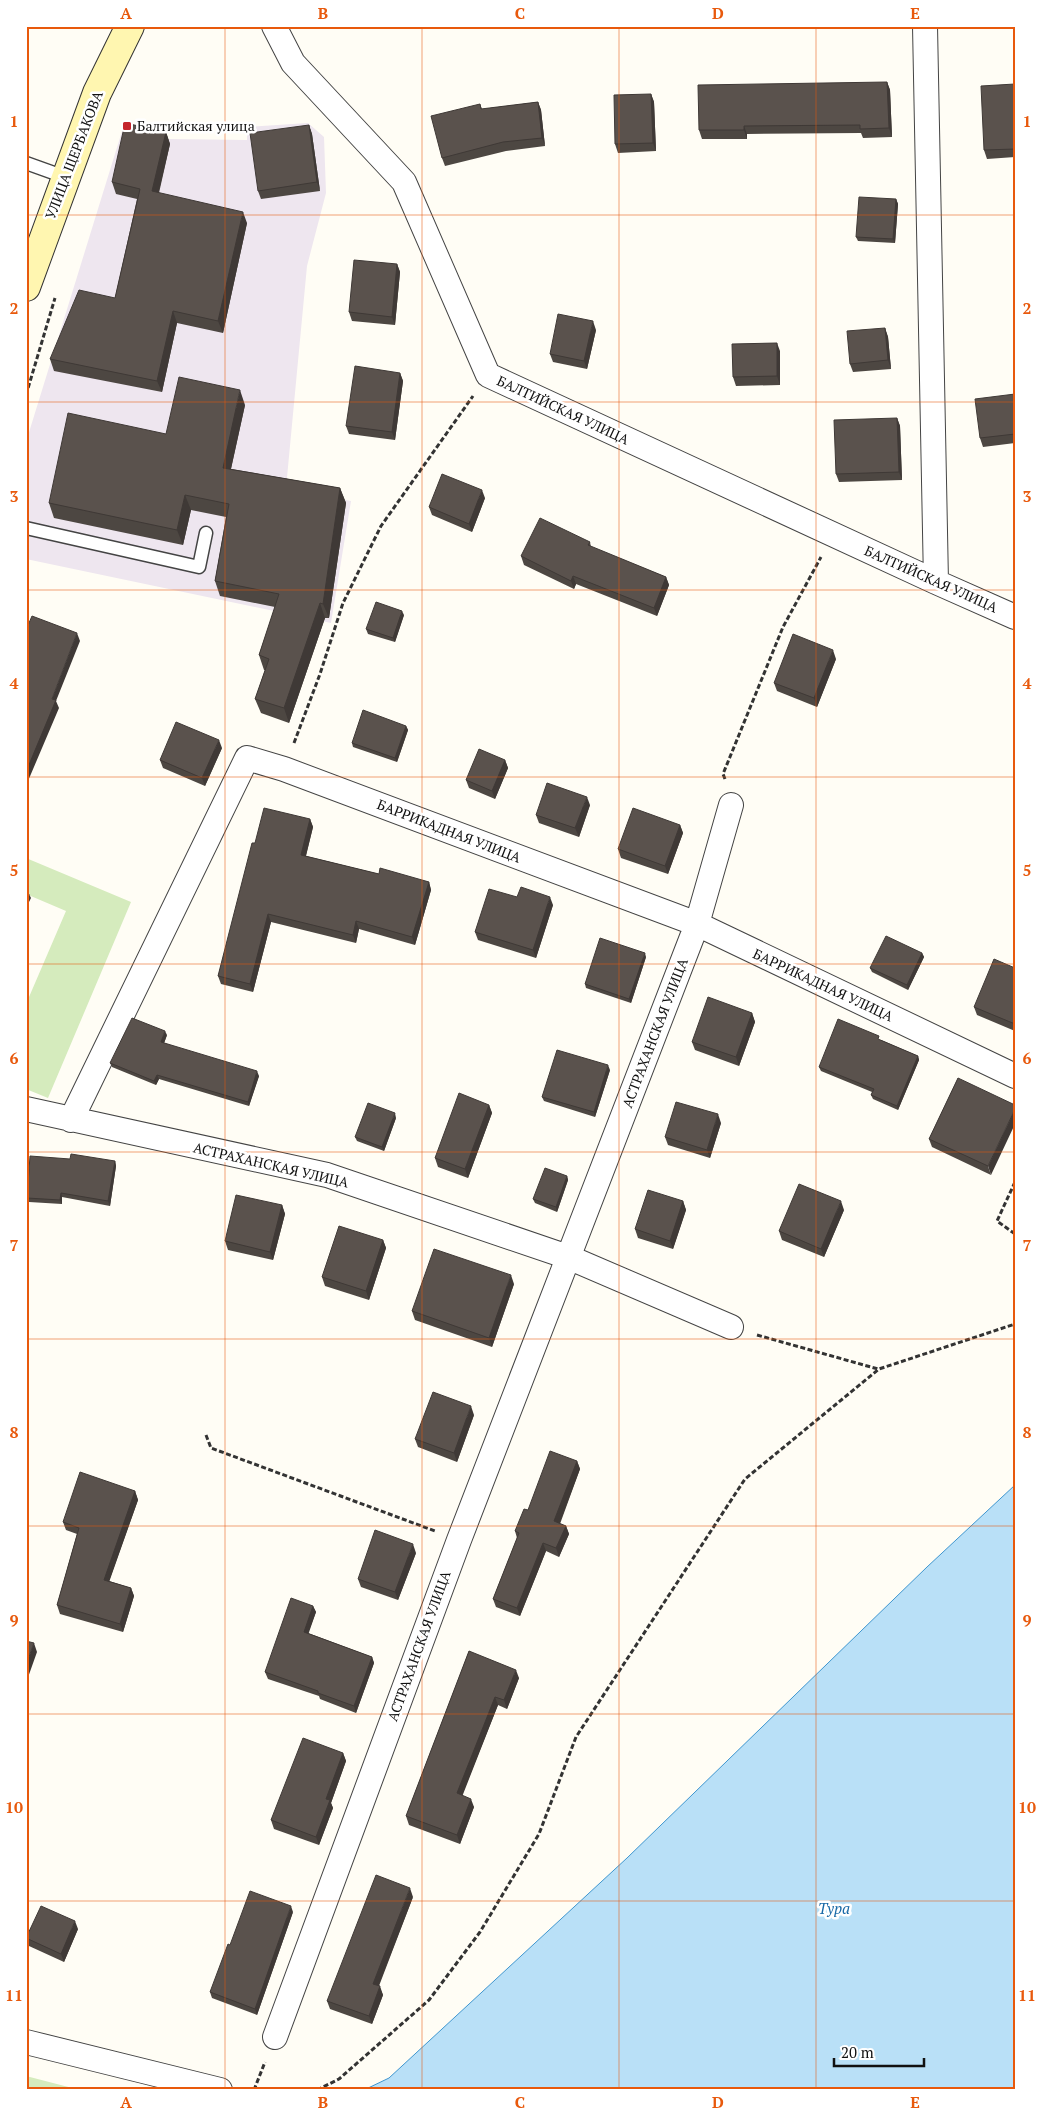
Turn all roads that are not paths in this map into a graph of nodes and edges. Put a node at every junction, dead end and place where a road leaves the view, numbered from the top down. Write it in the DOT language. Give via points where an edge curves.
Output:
graph roads {
  1 [pos="130,26"];
  2 [pos="274,26"];
  3 [pos="925,26"];
  4 [pos="26,163"];
  5 [pos="66,177"];
  6 [pos="26,287"];
  7 [pos="26,528"];
  8 [pos="206,533"];
  9 [pos="936,582"];
  10 [pos="1015,617"];
  11 [pos="731,805"];
  12 [pos="697,924"];
  13 [pos="1015,1076"];
  14 [pos="26,1108"];
  15 [pos="71,1120"];
  16 [pos="568,1258"];
  17 [pos="731,1328"];
  18 [pos="274,2037"];
  19 [pos="26,2042"];
  20 [pos="220,2090"];
  1 -- 5 [label="street, УЛИЦА ЩЕРБАКОВА" via="97,93"];
  2 -- 9 [label="street, БАЛТИЙСКАЯ УЛИЦА" via="294,63 404,182 488,375"];
  3 -- 9 [label="street"];
  4 -- 5 [label="lane"];
  5 -- 6 [label="street, УЛИЦА ЩЕРБАКОВА"];
  7 -- 8 [label="lane" via="198,567"];
  9 -- 10 [label="street, БАЛТИЙСКАЯ УЛИЦА"];
  11 -- 12 [label="street, АСТРАХАНСКАЯ УЛИЦА"];
  12 -- 13 [label="street, БАРРИКАДНАЯ УЛИЦА"];
  12 -- 15 [label="street, БАРРИКАДНАЯ УЛИЦА" via="247,758"];
  12 -- 16 [label="street, АСТРАХАНСКАЯ УЛИЦА"];
  14 -- 15 [label="street, АСТРАХАНСКАЯ УЛИЦА"];
  15 -- 16 [label="street, АСТРАХАНСКАЯ УЛИЦА" via="327,1175"];
  16 -- 17 [label="street, АСТРАХАНСКАЯ УЛИЦА"];
  16 -- 18 [label="street, АСТРАХАНСКАЯ УЛИЦА"];
  19 -- 20 [label="street"];
}
